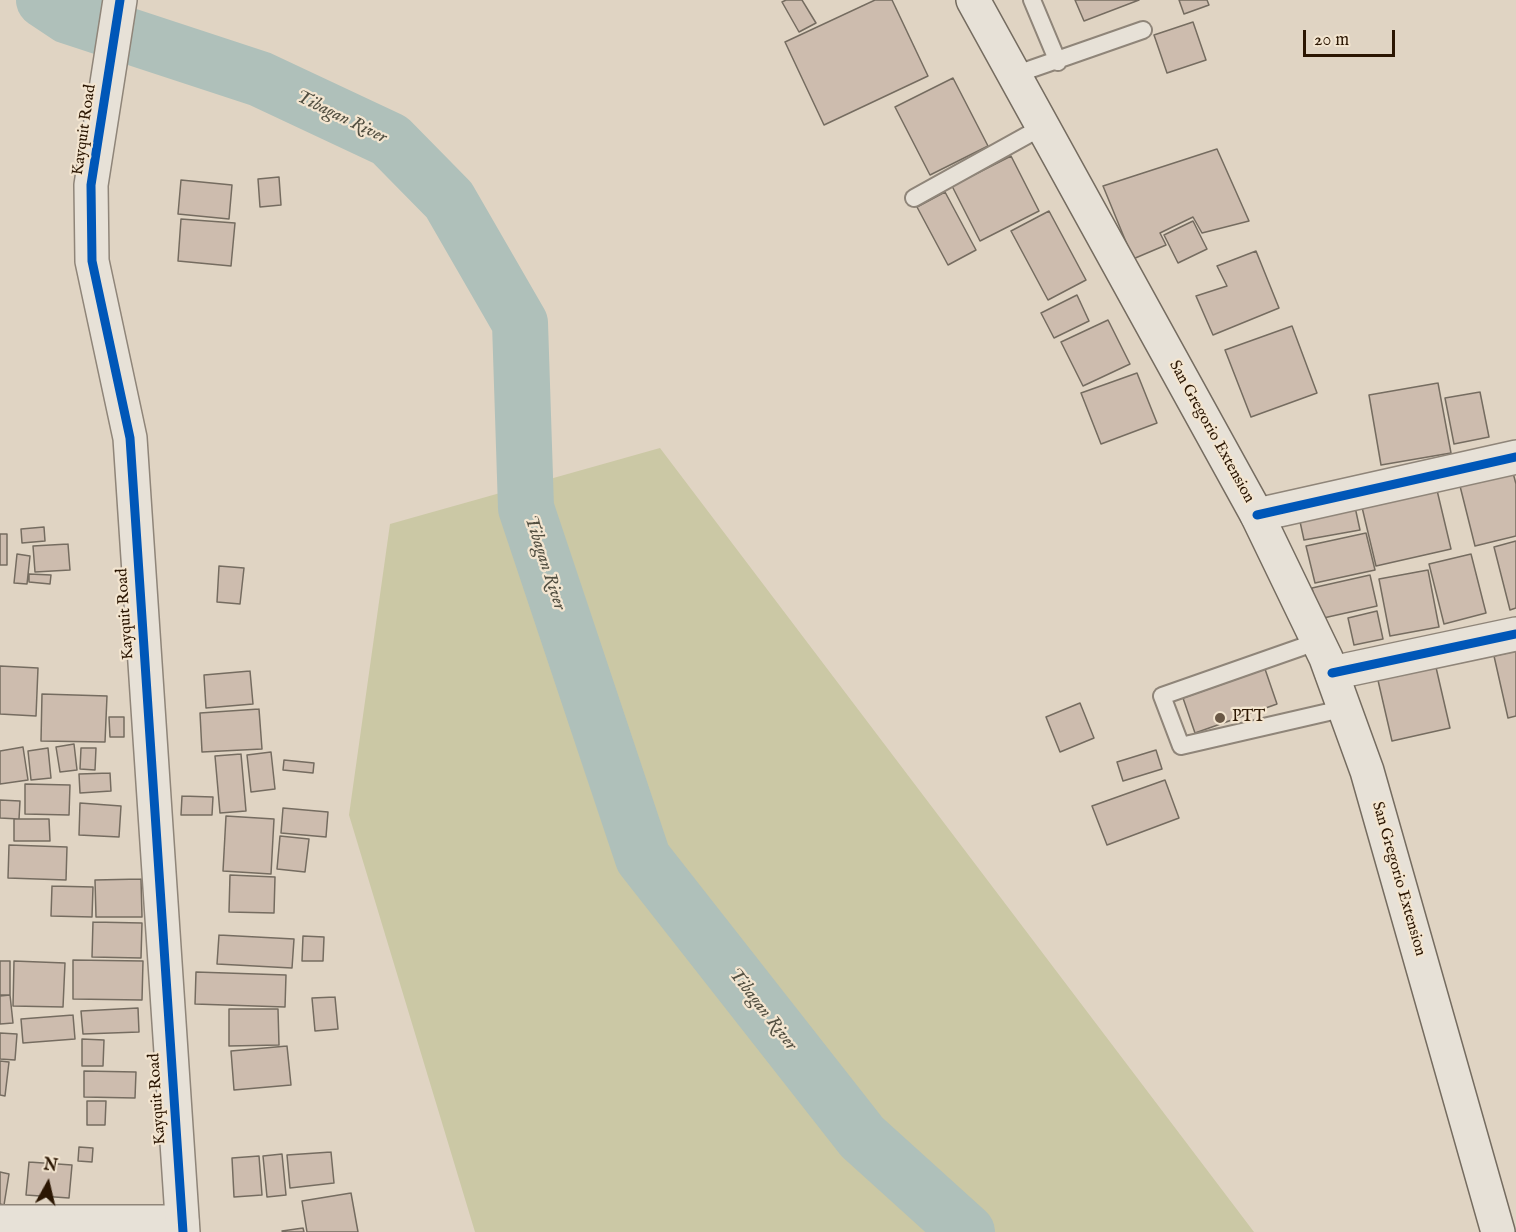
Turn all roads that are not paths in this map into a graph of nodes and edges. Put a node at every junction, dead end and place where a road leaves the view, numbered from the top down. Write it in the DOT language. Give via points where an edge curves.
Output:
graph roads {
  1 [pos="973,0"];
  2 [pos="1032,0"];
  3 [pos="120,6"];
  4 [pos="1143,30"];
  5 [pos="1058,62"];
  6 [pos="1014,75"];
  7 [pos="1042,127"];
  8 [pos="914,198"];
  9 [pos="1516,458"];
  10 [pos="1257,515"];
  11 [pos="1516,634"];
  12 [pos="1319,641"];
  13 [pos="1332,673"];
  14 [pos="1346,708"];
  15 [pos="0,1222"];
  16 [pos="183,1227"];
  17 [pos="1498,1232"];
  1 -- 6 [label="street, San Gregorio Extension"];
  2 -- 5 [label="lane"];
  3 -- 16 [label="street, Kayquit Road" via="92,185 92,261 130,438"];
  4 -- 5 [label="lane"];
  5 -- 6 [label="lane"];
  6 -- 7 [label="street, San Gregorio Extension"];
  7 -- 8 [label="lane"];
  7 -- 10 [label="street, San Gregorio Extension"];
  9 -- 10 [label="street"];
  10 -- 12 [label="street, San Gregorio Extension"];
  11 -- 13 [label="street"];
  12 -- 13 [label="street, San Gregorio Extension"];
  12 -- 14 [label="lane" via="1162,696 1181,746"];
  13 -- 14 [label="street, San Gregorio Extension"];
  14 -- 17 [label="street, San Gregorio Extension"];
  15 -- 16 [label="street"];
}
